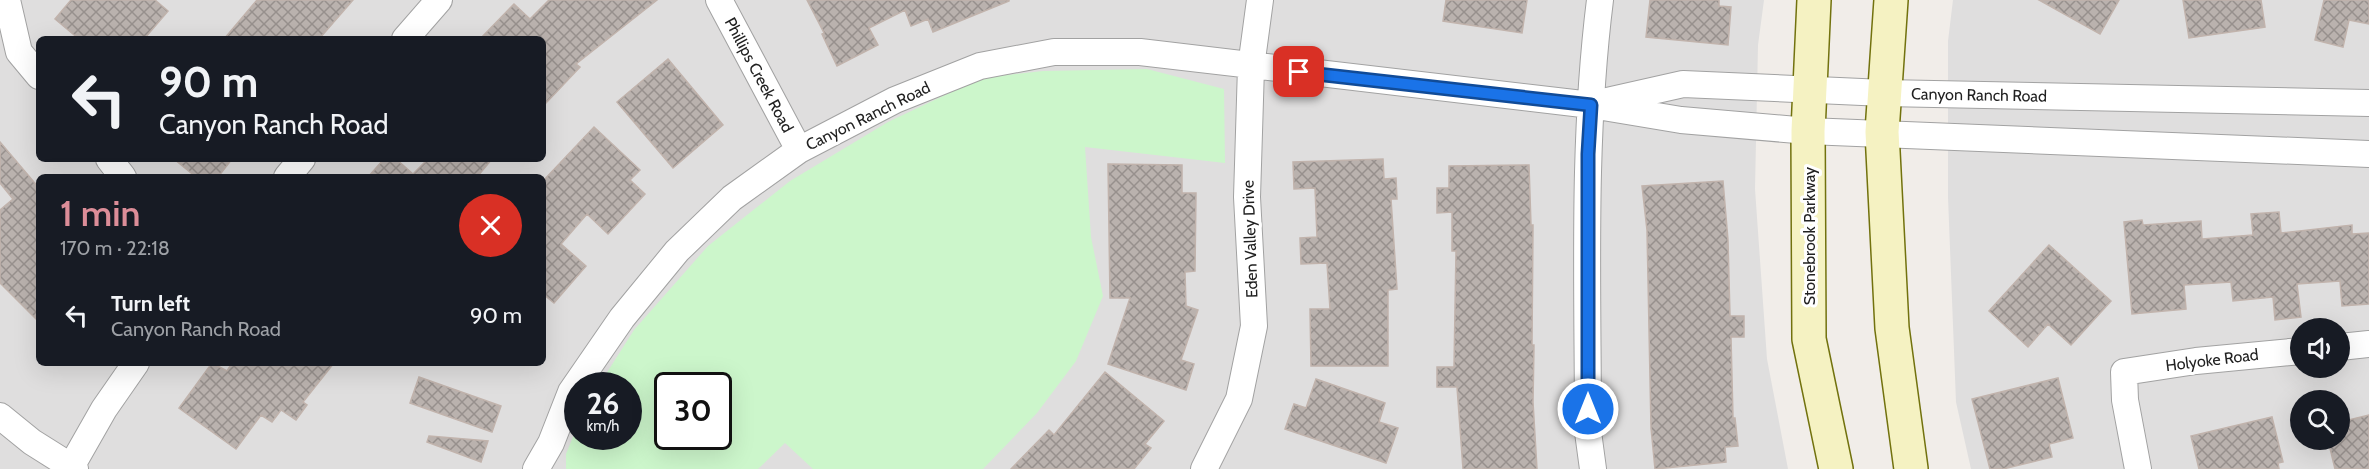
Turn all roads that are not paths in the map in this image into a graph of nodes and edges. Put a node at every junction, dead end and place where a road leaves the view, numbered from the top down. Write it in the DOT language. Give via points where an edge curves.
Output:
graph roads {
  1 [pos="7,0"];
  2 [pos="439,0"];
  3 [pos="719,0"];
  4 [pos="1260,0"];
  5 [pos="1600,0"];
  6 [pos="1814,0"];
  7 [pos="1891,0"];
  8 [pos="408,36"];
  9 [pos="1251,67"];
  10 [pos="36,72"];
  11 [pos="1809,88"];
  12 [pos="1884,93"];
  13 [pos="2369,103"];
  14 [pos="1591,105"];
  15 [pos="1808,131"];
  16 [pos="1882,132"];
  17 [pos="799,150"];
  18 [pos="2369,154"];
  19 [pos="111,162"];
  20 [pos="300,162"];
  21 [pos="121,174"];
  22 [pos="290,174"];
  23 [pos="2369,345"];
  24 [pos="2350,346"];
  25 [pos="2290,352"];
  26 [pos="134,366"];
  27 [pos="0,416"];
  28 [pos="541,466"];
  29 [pos="73,468"];
  30 [pos="1204,469"];
  31 [pos="1593,469"];
  32 [pos="1836,469"];
  33 [pos="1911,469"];
  34 [pos="2138,469"];
  1 -- 10 [label="street" via="19,52"];
  2 -- 8 [label="street"];
  3 -- 17 [label="street, Phillips Creek Road"];
  4 -- 9 [label="street, Eden Valley Drive"];
  5 -- 14 [label="street"];
  6 -- 11 [label="main road, Stonebrook Parkway"];
  7 -- 12 [label="main road"];
  9 -- 14 [label="street, Canyon Ranch Road"];
  9 -- 17 [label="street, Canyon Ranch Road" via="1140,52 1054,52 991,64 895,100"];
  9 -- 30 [label="street, Eden Valley Drive" via="1247,197 1254,326 1239,399"];
  11 -- 12 [label="street, Canyon Ranch Road"];
  11 -- 14 [label="street, Canyon Ranch Road" via="1683,84"];
  11 -- 15 [label="main road, Stonebrook Parkway"];
  12 -- 13 [label="street, Canyon Ranch Road"];
  12 -- 16 [label="main road"];
  14 -- 15 [label="street, Canyon Ranch Road" via="1681,120"];
  14 -- 31 [label="street" via="1588,432"];
  15 -- 16 [label="street, Canyon Ranch Road"];
  15 -- 32 [label="main road, Stonebrook Parkway" via="1809,339"];
  16 -- 18 [label="street, Canyon Ranch Road"];
  16 -- 33 [label="main road" via="1892,328"];
  17 -- 28 [label="street, Canyon Ranch Road" via="732,198 677,251 622,318 571,392"];
  19 -- 21 [label="street"];
  20 -- 22 [label="street"];
  23 -- 24 [label="street"];
  25 -- 34 [label="street, Holyoke Road" via="2124,372 2125,400"];
  26 -- 29 [label="street" via="104,409"];
  27 -- 29 [label="street"];
}
